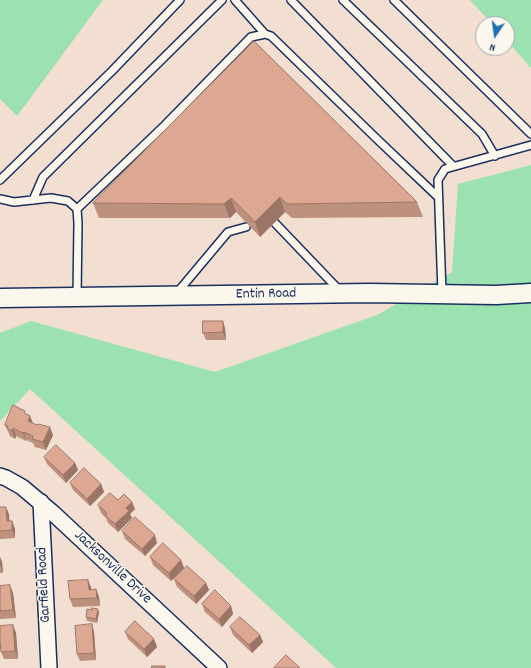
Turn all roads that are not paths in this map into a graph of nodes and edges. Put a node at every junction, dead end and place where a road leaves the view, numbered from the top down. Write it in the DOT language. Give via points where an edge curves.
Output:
graph roads {
  1 [pos="180,0"];
  2 [pos="222,0"];
  3 [pos="235,0"];
  4 [pos="291,0"];
  5 [pos="343,0"];
  6 [pos="394,0"];
  7 [pos="265,34"];
  8 [pos="531,134"];
  9 [pos="531,146"];
  10 [pos="495,156"];
  11 [pos="453,166"];
  12 [pos="0,180"];
  13 [pos="438,197"];
  14 [pos="0,199"];
  15 [pos="33,200"];
  16 [pos="77,209"];
  17 [pos="275,223"];
  18 [pos="246,227"];
  19 [pos="531,293"];
  20 [pos="342,294"];
  21 [pos="442,294"];
  22 [pos="174,296"];
  23 [pos="77,297"];
  24 [pos="0,298"];
  25 [pos="0,476"];
  26 [pos="41,502"];
  27 [pos="202,652"];
  28 [pos="49,668"];
  29 [pos="203,668"];
  30 [pos="219,668"];
  1 -- 12 [label="lane" via="112,71"];
  2 -- 15 [label="lane" via="43,177"];
  3 -- 7 [label="lane"];
  4 -- 11 [label="lane"];
  5 -- 10 [label="lane" via="482,134"];
  6 -- 8 [label="lane"];
  7 -- 13 [label="lane" via="271,36"];
  7 -- 16 [label="lane" via="251,37 165,125"];
  9 -- 10 [label="lane"];
  10 -- 11 [label="lane"];
  11 -- 13 [label="lane" via="445,169 438,180"];
  13 -- 21 [label="lane"];
  14 -- 15 [label="lane" via="14,202"];
  15 -- 16 [label="lane" via="68,200"];
  16 -- 23 [label="lane"];
  17 -- 20 [label="lane"];
  18 -- 22 [label="lane" via="228,232"];
  19 -- 21 [label="street, Entin Road"];
  20 -- 21 [label="street, Entin Road"];
  20 -- 22 [label="street, Entin Road"];
  22 -- 23 [label="street, Entin Road"];
  23 -- 24 [label="street, Entin Road"];
  25 -- 26 [label="street, Jacksonville Drive" via="22,487"];
  26 -- 27 [label="street, Jacksonville Drive"];
  26 -- 28 [label="street, Garfield Road"];
  27 -- 29 [label="street"];
  27 -- 30 [label="street, Jacksonville Drive"];
}
